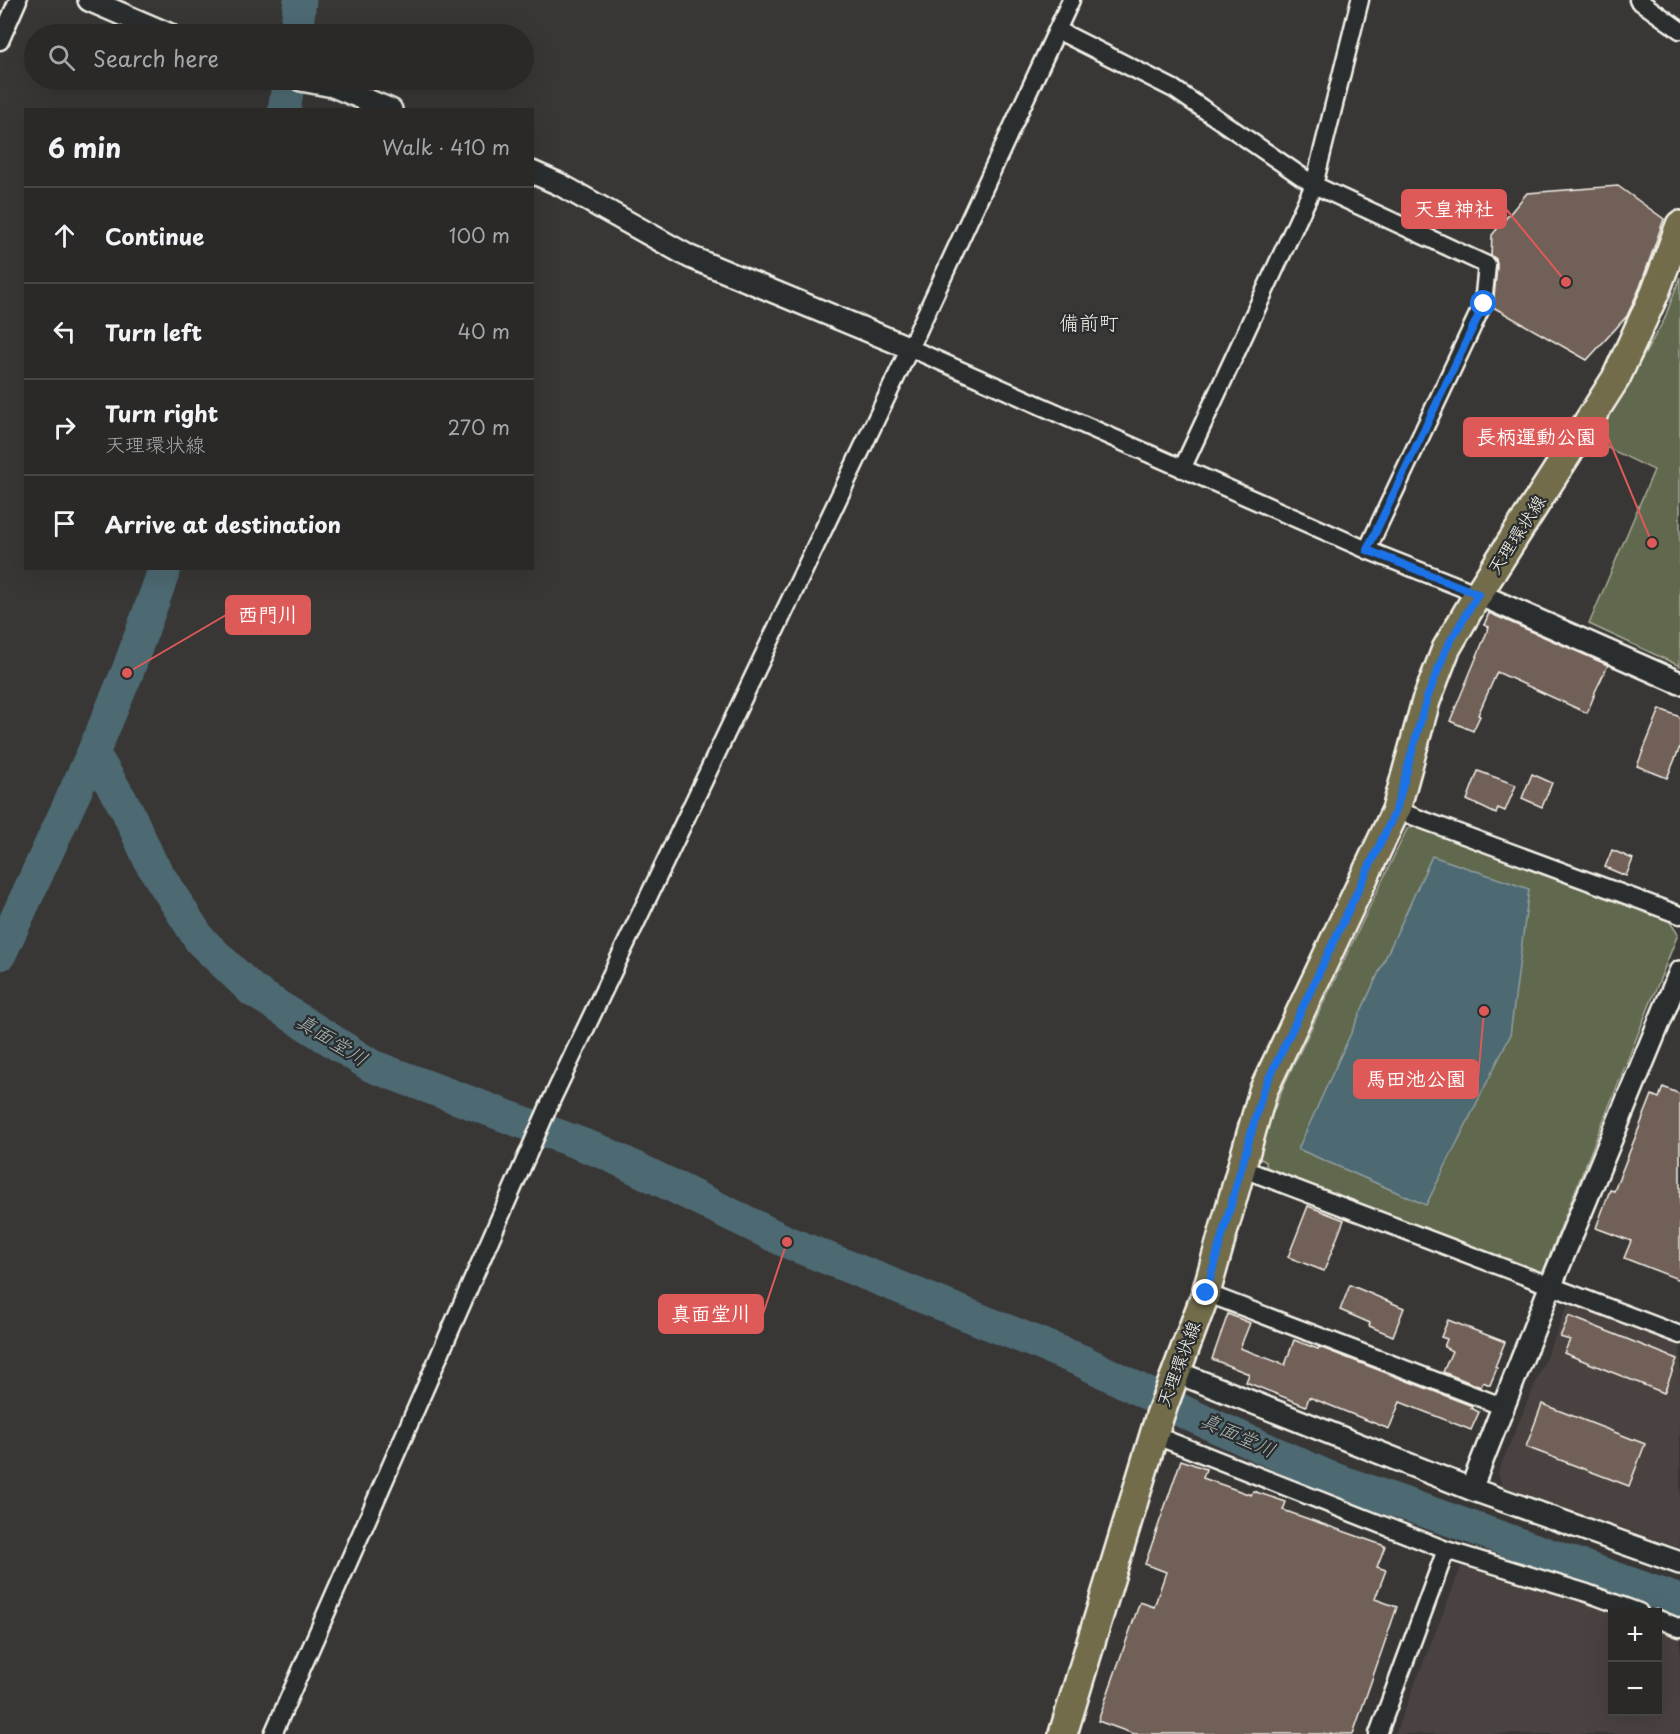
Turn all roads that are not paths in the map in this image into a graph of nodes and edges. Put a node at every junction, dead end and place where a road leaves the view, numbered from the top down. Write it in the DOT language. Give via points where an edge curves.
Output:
graph roads {
  1 [pos="18,0"];
  2 [pos="89,0"];
  3 [pos="1071,0"];
  4 [pos="1360,0"];
  5 [pos="1638,0"];
  6 [pos="145,24"];
  7 [pos="1057,30"];
  8 [pos="1680,30"];
  9 [pos="0,41"];
  10 [pos="343,90"];
  11 [pos="386,108"];
  12 [pos="534,173"];
  13 [pos="1314,185"];
  14 [pos="1680,225"];
  15 [pos="910,348"];
  16 [pos="1182,469"];
  17 [pos="1367,550"];
  18 [pos="1478,594"];
  19 [pos="1680,683"];
  20 [pos="1396,810"];
  21 [pos="1680,915"];
  22 [pos="1680,972"];
  23 [pos="1241,1168"];
  24 [pos="1551,1285"];
  25 [pos="1206,1293"];
  26 [pos="1680,1335"];
  27 [pos="1174,1377"];
  28 [pos="1504,1407"];
  29 [pos="1157,1425"];
  30 [pos="1472,1489"];
  31 [pos="1446,1550"];
  32 [pos="1680,1563"];
  33 [pos="1628,1608"];
  34 [pos="1662,1621"];
  35 [pos="1680,1628"];
  36 [pos="273,1734"];
  37 [pos="1064,1734"];
  38 [pos="1378,1734"];
  1 -- 9 [label="street"];
  2 -- 6 [label="street"];
  3 -- 7 [label="street"];
  4 -- 13 [label="street"];
  5 -- 8 [label="street"];
  7 -- 13 [label="street" via="1174,89"];
  7 -- 15 [label="street"];
  10 -- 11 [label="street"];
  12 -- 15 [label="street" via="690,257"];
  13 -- 16 [label="street"];
  13 -- 17 [label="street" via="1487,265 1484,304"];
  14 -- 18 [label="main road, 天理環状線" via="1655,293 1616,378"];
  15 -- 16 [label="street"];
  15 -- 36 [label="street" via="552,1099"];
  16 -- 17 [label="street"];
  17 -- 18 [label="street"];
  18 -- 19 [label="street"];
  18 -- 20 [label="main road, 天理環状線" via="1446,649 1426,701"];
  20 -- 21 [label="street"];
  20 -- 23 [label="main road, 天理環状線" via="1263,1091"];
  22 -- 24 [label="street"];
  23 -- 24 [label="street"];
  23 -- 25 [label="main road, 天理環状線"];
  24 -- 26 [label="street"];
  24 -- 28 [label="street"];
  25 -- 27 [label="main road, 天理環状線"];
  25 -- 28 [label="street"];
  27 -- 29 [label="main road, 天理環状線"];
  27 -- 30 [label="street"];
  28 -- 30 [label="street"];
  29 -- 31 [label="street"];
  29 -- 37 [label="main road, 天理環状線"];
  30 -- 32 [label="street"];
  31 -- 33 [label="street"];
  31 -- 38 [label="street"];
  34 -- 35 [label="street"];
}
